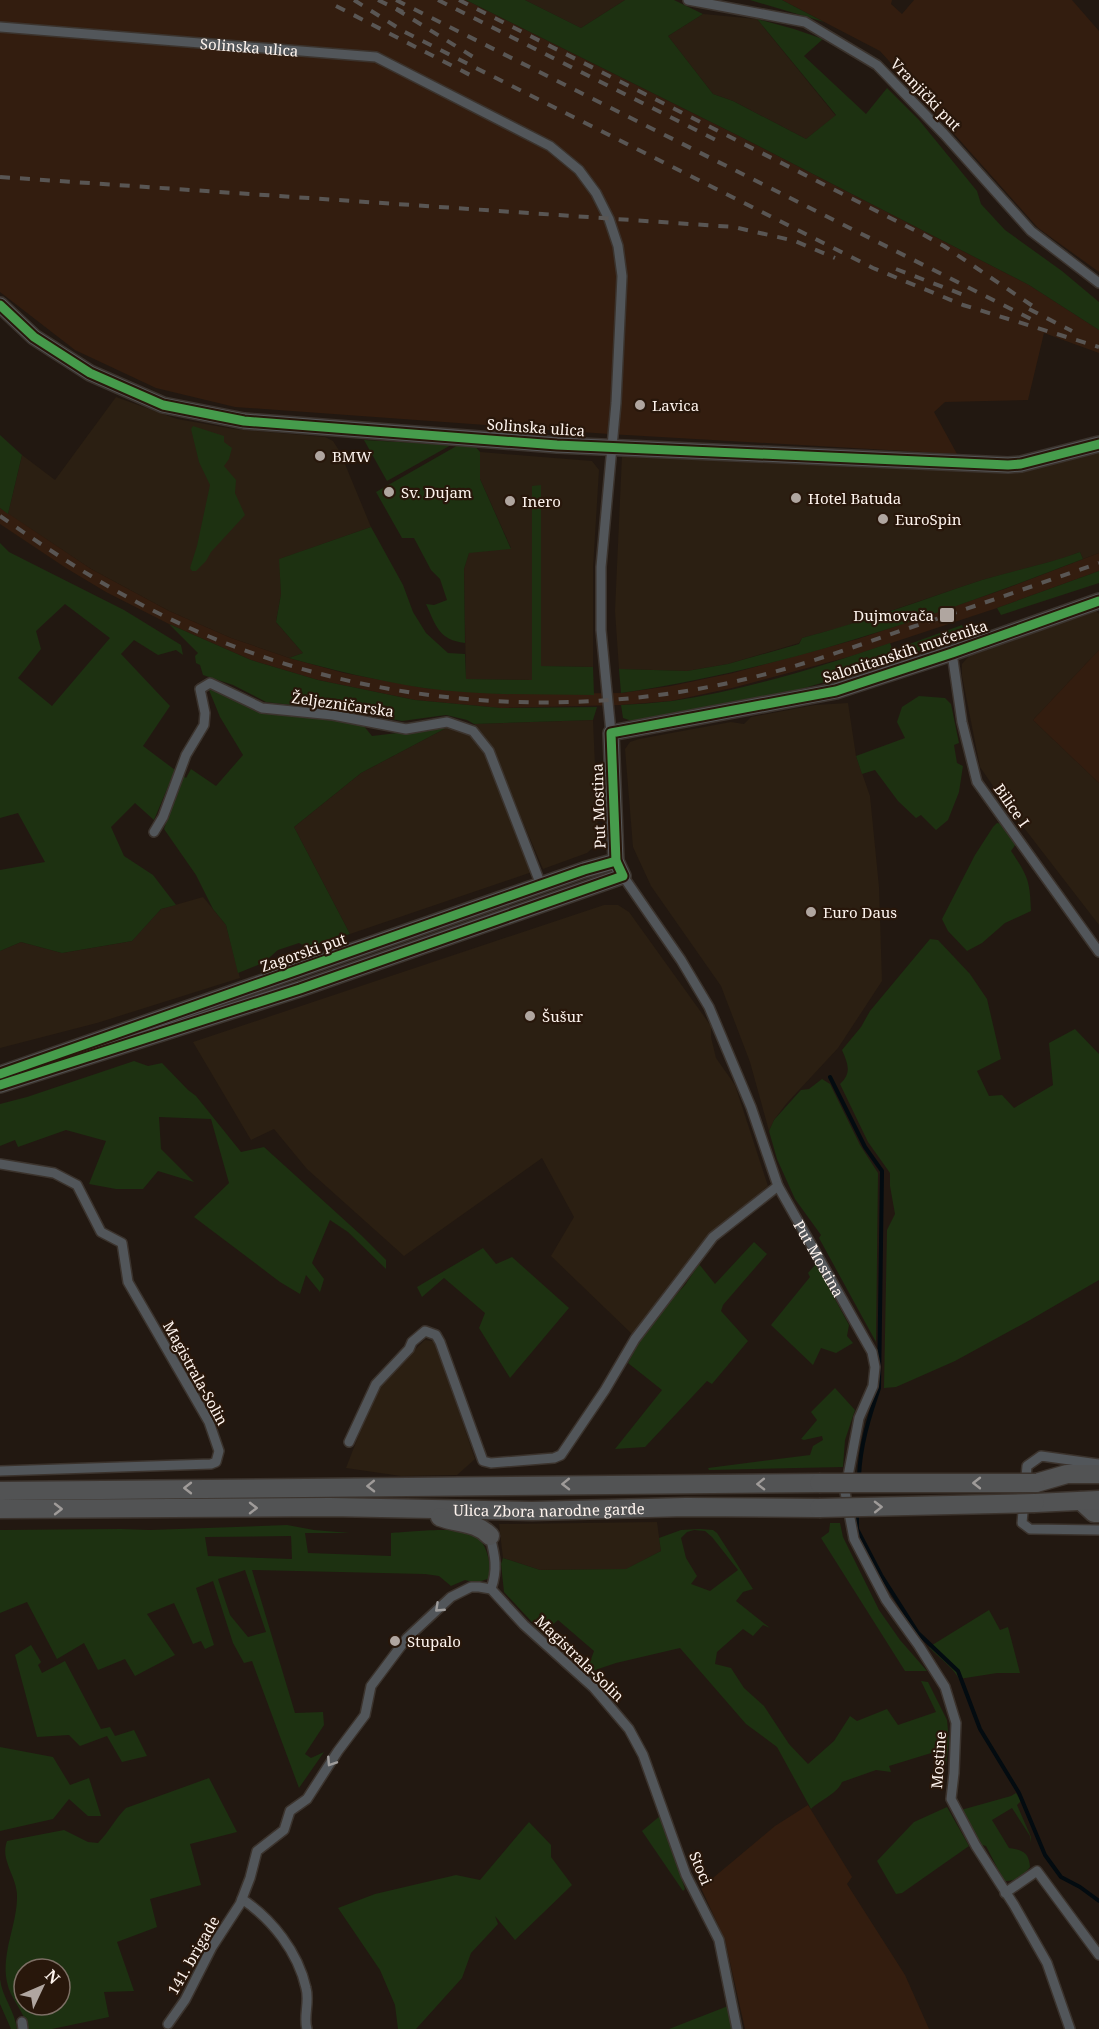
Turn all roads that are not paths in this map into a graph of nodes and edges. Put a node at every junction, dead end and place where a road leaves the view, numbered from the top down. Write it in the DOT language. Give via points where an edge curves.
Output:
graph roads {
  1 [pos="688,0"];
  2 [pos="0,27"];
  3 [pos="1099,282"];
  4 [pos="0,305"];
  5 [pos="1099,444"];
  6 [pos="612,446"];
  7 [pos="1099,601"];
  8 [pos="952,653"];
  9 [pos="610,733"];
  10 [pos="154,832"];
  11 [pos="616,861"];
  12 [pos="623,876"];
  13 [pos="541,885"];
  14 [pos="1099,952"];
  15 [pos="0,1074"];
  16 [pos="0,1085"];
  17 [pos="0,1164"];
  18 [pos="778,1186"];
  19 [pos="349,1442"];
  20 [pos="1099,1464"];
  21 [pos="0,1471"];
  22 [pos="1099,1474"];
  23 [pos="1036,1484"];
  24 [pos="1099,1484"];
  25 [pos="0,1491"];
  26 [pos="845,1491"];
  27 [pos="1090,1500"];
  28 [pos="0,1509"];
  29 [pos="421,1510"];
  30 [pos="1099,1513"];
  31 [pos="1099,1530"];
  32 [pos="490,1536"];
  33 [pos="491,1589"];
  34 [pos="624,1723"];
  35 [pos="1005,1893"];
  36 [pos="242,1899"];
  37 [pos="1099,1955"];
  38 [pos="168,2024"];
  39 [pos="303,2027"];
  40 [pos="737,2029"];
  41 [pos="1070,2029"];
  1 -- 3 [label="street, Vranjički put" via="805,22 877,65 1031,231"];
  2 -- 6 [label="street, Solinska ulica" via="376,57 550,146 579,170 596,194 618,246 621,293"];
  4 -- 6 [label="main road, Solinska ulica" via="34,337 90,373 163,405 244,421"];
  5 -- 6 [label="main road, Solinska ulica" via="1008,465"];
  6 -- 9 [label="street, Put Mostina" via="601,567"];
  7 -- 8 [label="main road, Salonitanskih mučenika"];
  8 -- 9 [label="main road, Salonitanskih mučenika" via="836,691"];
  8 -- 14 [label="street, Bilice I" via="962,722 977,782"];
  9 -- 11 [label="main road, Put Mostina"];
  10 -- 13 [label="street, Željezničarska" via="186,754 204,725 200,689 210,683 262,708 333,715 405,729 447,722 473,731 489,751"];
  11 -- 12 [label="main road, Put Mostina"];
  11 -- 13 [label="main road, Zagorski put"];
  12 -- 16 [label="main road" via="300,989"];
  12 -- 18 [label="street, Put Mostina" via="709,1007 751,1107"];
  13 -- 15 [label="main road, Zagorski put"];
  17 -- 21 [label="street, Magistrala-Solin" via="54,1173 77,1185 100,1232 122,1243 128,1282 209,1422 219,1451 212,1464"];
  18 -- 19 [label="street" via="713,1237 635,1339 561,1455 491,1463 481,1458 440,1342 436,1335 425,1331 375,1384"];
  18 -- 26 [label="street, Put Mostina" via="872,1352 873,1386 859,1418"];
  20 -- 31 [label="street" via="1041,1456 1027,1466 1022,1523 1030,1529"];
  22 -- 23 [label="highway" via="1067,1474"];
  23 -- 24 [label="highway, Ulica Zbora narodne garde"];
  23 -- 25 [label="highway, Ulica Zbora narodne garde, one-way, bridge"];
  26 -- 35 [label="street, Mostine" via="854,1539 886,1600 945,1688 956,1723 951,1800"];
  29 -- 27 [label="highway, Ulica Zbora narodne garde, one-way, bridge" via="819,1508"];
  27 -- 30 [label="highway" via="1094,1513"];
  28 -- 29 [label="highway, Ulica Zbora narodne garde, one-way"];
  29 -- 32 [label="highway" via="452,1522 472,1524"];
  32 -- 33 [label="street" via="496,1574"];
  33 -- 34 [label="street, Magistrala-Solin" via="524,1625 594,1688"];
  33 -- 36 [label="street, 141. brigade, one-way" via="471,1587 451,1597 407,1638 370,1686 365,1715 307,1799 290,1811 284,1830 257,1851"];
  34 -- 40 [label="street, Stoci" via="644,1755 686,1875 719,1940"];
  35 -- 37 [label="street" via="1037,1871"];
  35 -- 41 [label="street, Mostine" via="1047,1963"];
  36 -- 38 [label="street, 141. brigade"];
  36 -- 39 [label="street" via="257,1909 287,1943 306,1987 308,2005"];
}
